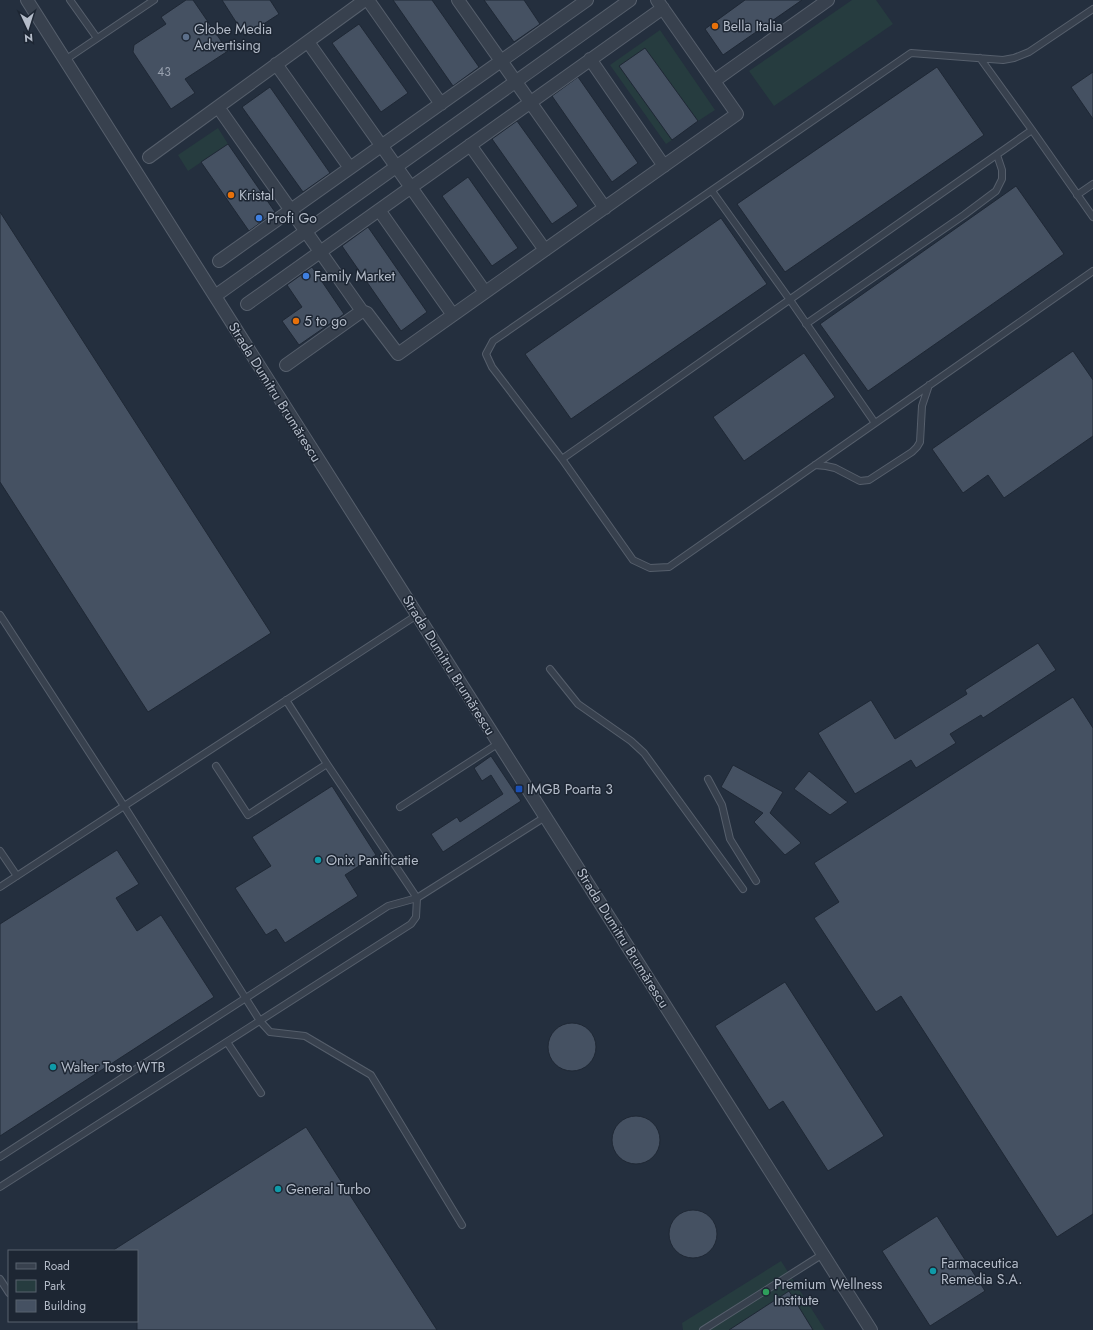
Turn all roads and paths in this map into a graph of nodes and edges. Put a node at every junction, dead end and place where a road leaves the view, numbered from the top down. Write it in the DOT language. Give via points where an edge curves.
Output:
graph roads {
  1 [pos="27,0"];
  2 [pos="70,0"];
  3 [pos="154,0"];
  4 [pos="366,0"];
  5 [pos="458,0"];
  6 [pos="587,0"];
  7 [pos="630,0"];
  8 [pos="828,0"];
  9 [pos="660,4"];
  10 [pos="1093,9"];
  11 [pos="97,38"];
  12 [pos="308,42"];
  13 [pos="980,58"];
  14 [pos="65,60"];
  15 [pos="590,60"];
  16 [pos="501,61"];
  17 [pos="276,64"];
  18 [pos="515,81"];
  19 [pos="714,81"];
  20 [pos="530,103"];
  21 [pos="441,104"];
  22 [pos="218,107"];
  23 [pos="1032,130"];
  24 [pos="470,145"];
  25 [pos="381,146"];
  26 [pos="997,155"];
  27 [pos="149,157"];
  28 [pos="396,166"];
  29 [pos="664,166"];
  30 [pos="350,168"];
  31 [pos="1093,184"];
  32 [pos="411,187"];
  33 [pos="712,191"];
  34 [pos="1077,195"];
  35 [pos="605,208"];
  36 [pos="291,210"];
  37 [pos="379,210"];
  38 [pos="1093,217"];
  39 [pos="305,231"];
  40 [pos="545,250"];
  41 [pos="320,252"];
  42 [pos="219,261"];
  43 [pos="1093,271"];
  44 [pos="485,292"];
  45 [pos="215,296"];
  46 [pos="790,300"];
  47 [pos="247,304"];
  48 [pos="362,312"];
  49 [pos="453,315"];
  50 [pos="806,324"];
  51 [pos="286,365"];
  52 [pos="929,385"];
  53 [pos="875,423"];
  54 [pos="562,459"];
  55 [pos="815,465"];
  56 [pos="0,615"];
  57 [pos="417,615"];
  58 [pos="550,669"];
  59 [pos="286,700"];
  60 [pos="499,743"];
  61 [pos="327,764"];
  62 [pos="216,766"];
  63 [pos="708,780"];
  64 [pos="124,806"];
  65 [pos="400,807"];
  66 [pos="545,817"];
  67 [pos="0,851"];
  68 [pos="17,876"];
  69 [pos="756,881"];
  70 [pos="0,888"];
  71 [pos="743,889"];
  72 [pos="417,898"];
  73 [pos="246,998"];
  74 [pos="260,1021"];
  75 [pos="227,1042"];
  76 [pos="261,1093"];
  77 [pos="0,1156"];
  78 [pos="0,1187"];
  79 [pos="462,1225"];
  80 [pos="823,1254"];
  81 [pos="0,1279"];
  82 [pos="8,1291"];
  83 [pos="703,1330"];
  84 [pos="871,1330"];
  1 -- 14 [label="street, Strada Dumitru Brumărescu"];
  2 -- 11 [label="lane"];
  3 -- 11 [label="lane"];
  4 -- 12 [label="street"];
  4 -- 21 [label="street"];
  5 -- 16 [label="street"];
  6 -- 16 [label="street"];
  7 -- 18 [label="street"];
  8 -- 19 [label="street"];
  9 -- 15 [label="street"];
  9 -- 19 [label="street"];
  10 -- 13 [label="lane" via="1029,52 1003,60"];
  11 -- 14 [label="lane"];
  12 -- 17 [label="street"];
  12 -- 25 [label="street"];
  13 -- 23 [label="lane"];
  13 -- 33 [label="lane" via="911,53"];
  14 -- 45 [label="street, Strada Dumitru Brumărescu"];
  15 -- 20 [label="street"];
  15 -- 29 [label="street"];
  16 -- 18 [label="street"];
  16 -- 21 [label="street"];
  17 -- 22 [label="street"];
  17 -- 30 [label="street"];
  18 -- 20 [label="street"];
  18 -- 28 [label="street"];
  19 -- 29 [label="street" via="737,114"];
  20 -- 24 [label="street"];
  20 -- 35 [label="street"];
  21 -- 25 [label="street"];
  22 -- 27 [label="street"];
  22 -- 36 [label="street"];
  23 -- 26 [label="lane"];
  23 -- 34 [label="lane"];
  24 -- 32 [label="street"];
  24 -- 40 [label="street"];
  25 -- 28 [label="street"];
  25 -- 30 [label="street"];
  26 -- 46 [label="lane"];
  26 -- 50 [label="lane" via="1002,179 996,191"];
  28 -- 32 [label="street"];
  28 -- 39 [label="street"];
  29 -- 35 [label="street"];
  30 -- 36 [label="street"];
  31 -- 34 [label="lane"];
  32 -- 37 [label="street"];
  32 -- 44 [label="street"];
  33 -- 46 [label="lane"];
  33 -- 54 [label="lane" via="493,341 486,354 492,367"];
  34 -- 38 [label="lane"];
  35 -- 40 [label="street"];
  36 -- 39 [label="street"];
  36 -- 42 [label="street"];
  37 -- 41 [label="street"];
  37 -- 49 [label="street"];
  39 -- 41 [label="street"];
  39 -- 45 [label="street"];
  40 -- 44 [label="street"];
  41 -- 47 [label="street"];
  41 -- 48 [label="street"];
  43 -- 52 [label="lane"];
  44 -- 49 [label="street"];
  45 -- 57 [label="street, Strada Dumitru Brumărescu"];
  46 -- 50 [label="lane"];
  46 -- 54 [label="lane"];
  48 -- 49 [label="street" via="367,313 398,354"];
  48 -- 51 [label="street"];
  50 -- 53 [label="lane"];
  52 -- 53 [label="lane"];
  52 -- 55 [label="lane" via="922,406 920,442 912,452 865,481 856,480 830,466"];
  53 -- 55 [label="lane"];
  54 -- 55 [label="lane" via="633,560 650,568 669,567"];
  56 -- 64 [label="lane"];
  57 -- 59 [label="lane"];
  57 -- 60 [label="street, Strada Dumitru Brumărescu"];
  58 -- 71 [label="lane" via="578,704 631,741 644,754"];
  59 -- 61 [label="lane"];
  59 -- 64 [label="lane"];
  60 -- 65 [label="lane"];
  60 -- 66 [label="street, Strada Dumitru Brumărescu"];
  61 -- 62 [label="lane" via="248,815"];
  61 -- 72 [label="lane"];
  63 -- 69 [label="lane" via="722,805 730,839"];
  64 -- 68 [label="lane"];
  64 -- 73 [label="lane"];
  66 -- 72 [label="lane"];
  66 -- 80 [label="street, Strada Dumitru Brumărescu"];
  67 -- 68 [label="lane"];
  68 -- 70 [label="lane"];
  72 -- 73 [label="lane" via="388,906"];
  72 -- 74 [label="lane" via="416,917 411,924"];
  73 -- 74 [label="lane"];
  73 -- 77 [label="lane"];
  74 -- 75 [label="lane"];
  74 -- 79 [label="lane" via="270,1032 305,1036 371,1075"];
  75 -- 76 [label="lane"];
  75 -- 78 [label="lane"];
  80 -- 83 [label="lane"];
  80 -- 84 [label="street, Strada Dumitru Brumărescu"];
  81 -- 82 [label="lane"];
}
